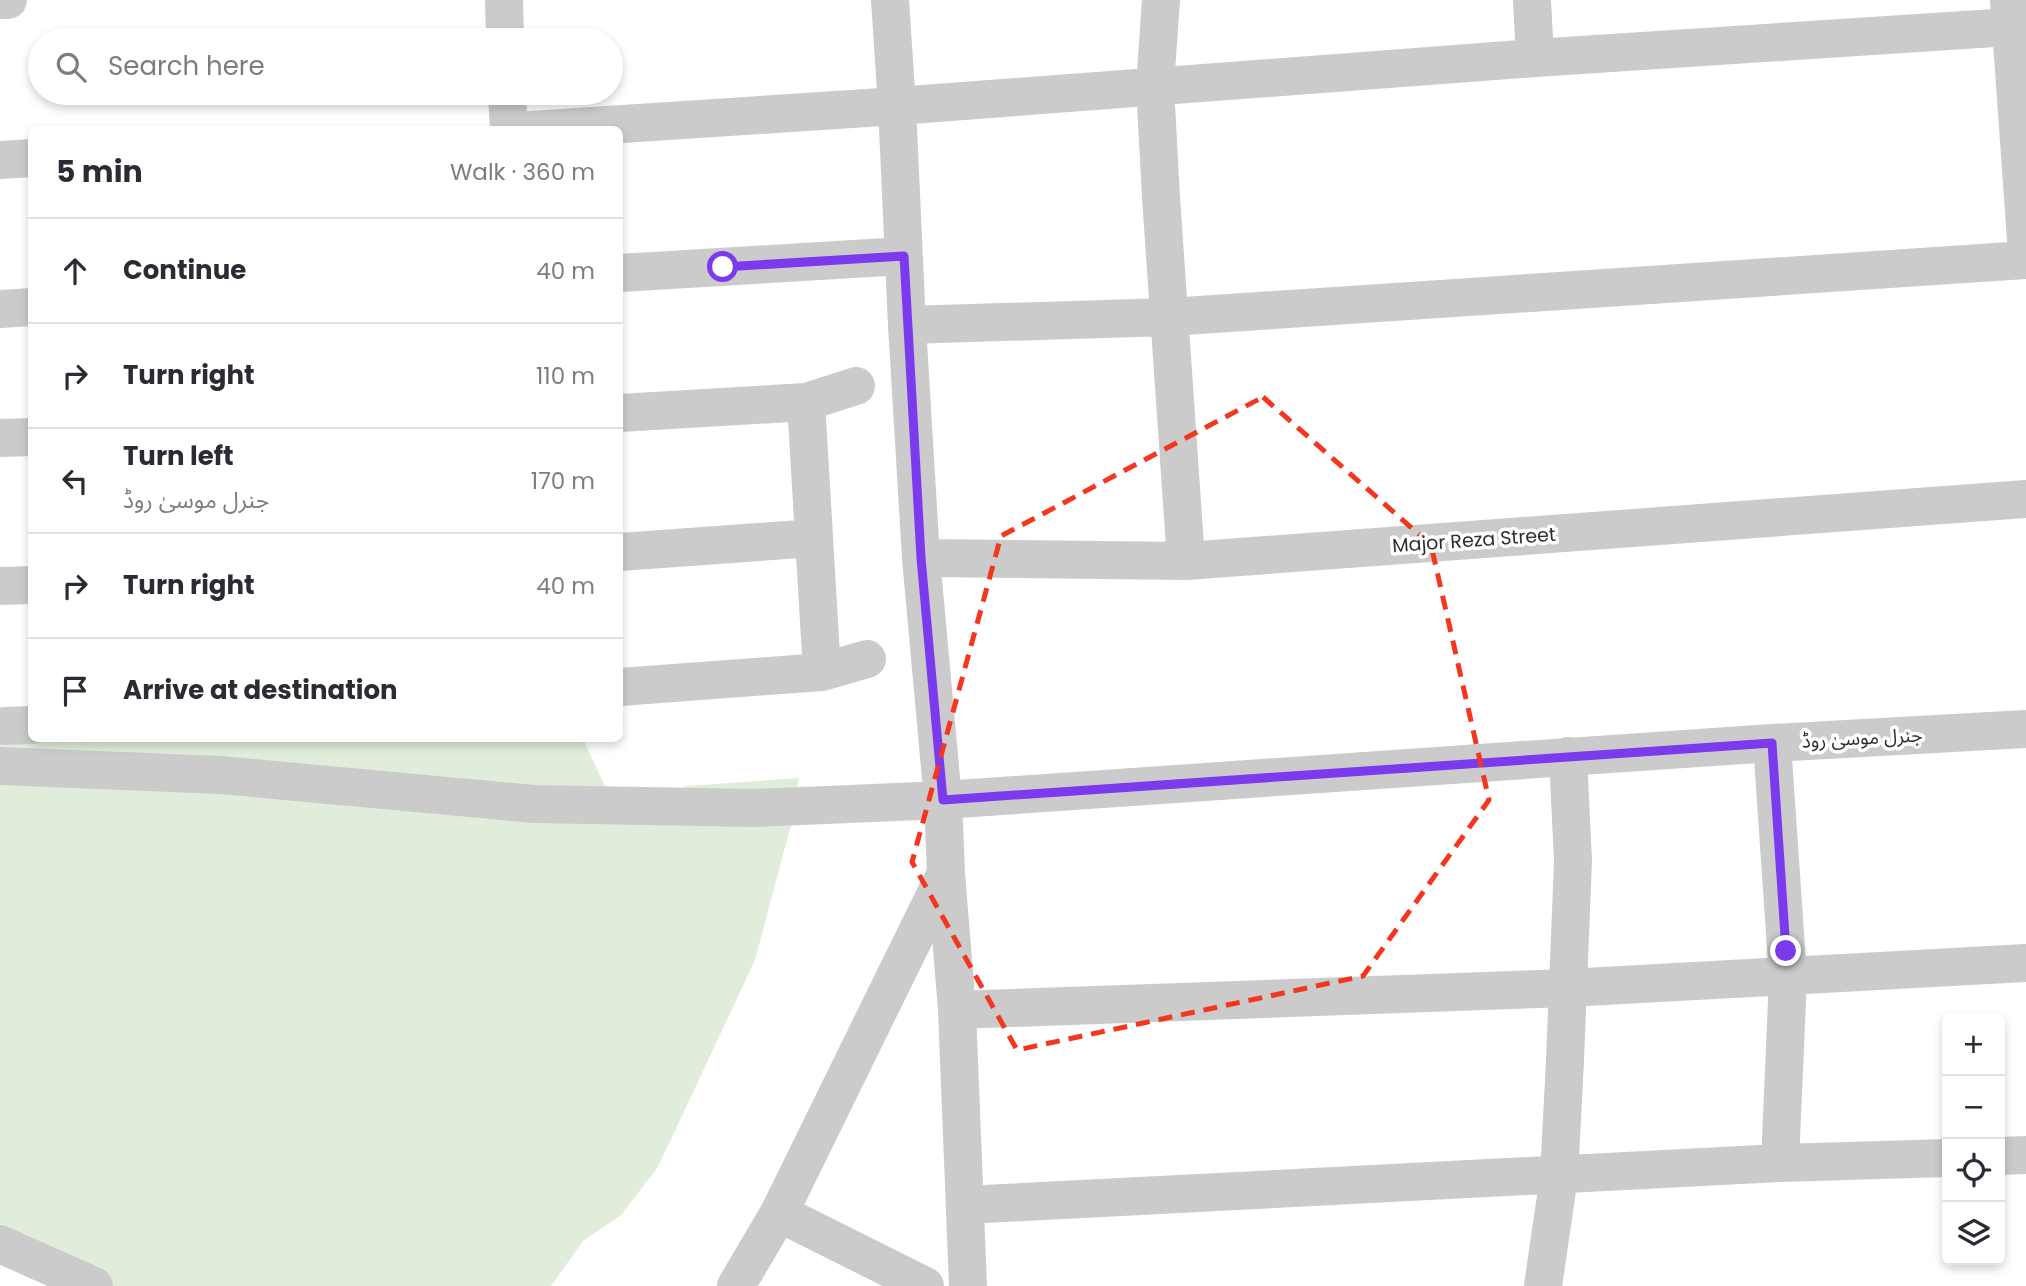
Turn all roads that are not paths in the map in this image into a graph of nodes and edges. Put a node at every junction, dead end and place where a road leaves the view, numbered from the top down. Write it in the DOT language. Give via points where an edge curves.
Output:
graph roads {
  1 [pos="0,0"];
  2 [pos="8,0"];
  3 [pos="504,0"];
  4 [pos="890,0"];
  5 [pos="1161,0"];
  6 [pos="1532,0"];
  7 [pos="2015,18"];
  8 [pos="505,28"];
  9 [pos="1535,58"];
  10 [pos="1155,86"];
  11 [pos="508,105"];
  12 [pos="897,106"];
  13 [pos="509,126"];
  14 [pos="592,126"];
  15 [pos="28,158"];
  16 [pos="0,160"];
  17 [pos="2026,240"];
  18 [pos="904,256"];
  19 [pos="2026,260"];
  20 [pos="623,272"];
  21 [pos="28,307"];
  22 [pos="0,309"];
  23 [pos="1169,317"];
  24 [pos="907,325"];
  25 [pos="856,386"];
  26 [pos="806,402"];
  27 [pos="623,413"];
  28 [pos="28,437"];
  29 [pos="0,438"];
  30 [pos="2026,499"];
  31 [pos="814,538"];
  32 [pos="623,552"];
  33 [pos="921,558"];
  34 [pos="1186,561"];
  35 [pos="28,585"];
  36 [pos="0,586"];
  37 [pos="867,659"];
  38 [pos="822,672"];
  39 [pos="623,687"];
  40 [pos="2026,729"];
  41 [pos="1772,743"];
  42 [pos="1567,756"];
  43 [pos="0,766"];
  44 [pos="943,800"];
  45 [pos="946,873"];
  46 [pos="2026,963"];
  47 [pos="1788,977"];
  48 [pos="1567,988"];
  49 [pos="957,1010"];
  50 [pos="2026,1155"];
  51 [pos="2005,1156"];
  52 [pos="1942,1158"];
  53 [pos="1780,1163"];
  54 [pos="1559,1176"];
  55 [pos="965,1205"];
  56 [pos="779,1213"];
  57 [pos="0,1244"];
  58 [pos="94,1286"];
  59 [pos="736,1286"];
  60 [pos="925,1286"];
  61 [pos="968,1286"];
  62 [pos="1544,1286"];
  1 -- 2 [label="street"];
  3 -- 8 [label="street"];
  4 -- 12 [label="street"];
  5 -- 10 [label="street"];
  6 -- 9 [label="street"];
  7 -- 9 [label="street"];
  7 -- 17 [label="street"];
  9 -- 10 [label="street"];
  10 -- 12 [label="street"];
  10 -- 23 [label="street"];
  11 -- 13 [label="street"];
  12 -- 14 [label="street"];
  12 -- 18 [label="street"];
  15 -- 16 [label="street"];
  18 -- 20 [label="street"];
  18 -- 24 [label="street"];
  19 -- 23 [label="street"];
  21 -- 22 [label="street"];
  23 -- 24 [label="street"];
  23 -- 34 [label="street"];
  24 -- 33 [label="street"];
  25 -- 26 [label="street"];
  26 -- 27 [label="street"];
  26 -- 31 [label="street"];
  28 -- 29 [label="street"];
  30 -- 34 [label="street, Major Reza Street"];
  31 -- 32 [label="street"];
  31 -- 38 [label="street"];
  33 -- 34 [label="street, Major Reza Street"];
  33 -- 44 [label="street"];
  35 -- 36 [label="street"];
  37 -- 38 [label="street"];
  38 -- 39 [label="street"];
  40 -- 41 [label="street, جنرل موسیٰ روڈ"];
  41 -- 42 [label="street, جنرل موسیٰ روڈ"];
  41 -- 47 [label="street"];
  42 -- 44 [label="street, جنرل موسیٰ روڈ"];
  42 -- 48 [label="street" via="1573,861"];
  43 -- 44 [label="street, جنرل موسیٰ روڈ" via="221,775 534,804 754,808"];
  44 -- 45 [label="street"];
  45 -- 49 [label="street"];
  45 -- 56 [label="street"];
  46 -- 47 [label="street"];
  47 -- 48 [label="street"];
  47 -- 53 [label="street"];
  48 -- 49 [label="street"];
  48 -- 54 [label="street"];
  49 -- 55 [label="street"];
  50 -- 51 [label="street"];
  52 -- 53 [label="street"];
  53 -- 54 [label="street"];
  54 -- 55 [label="street"];
  54 -- 62 [label="street"];
  55 -- 61 [label="street"];
  56 -- 59 [label="street"];
  56 -- 60 [label="street"];
  57 -- 58 [label="street"];
}
